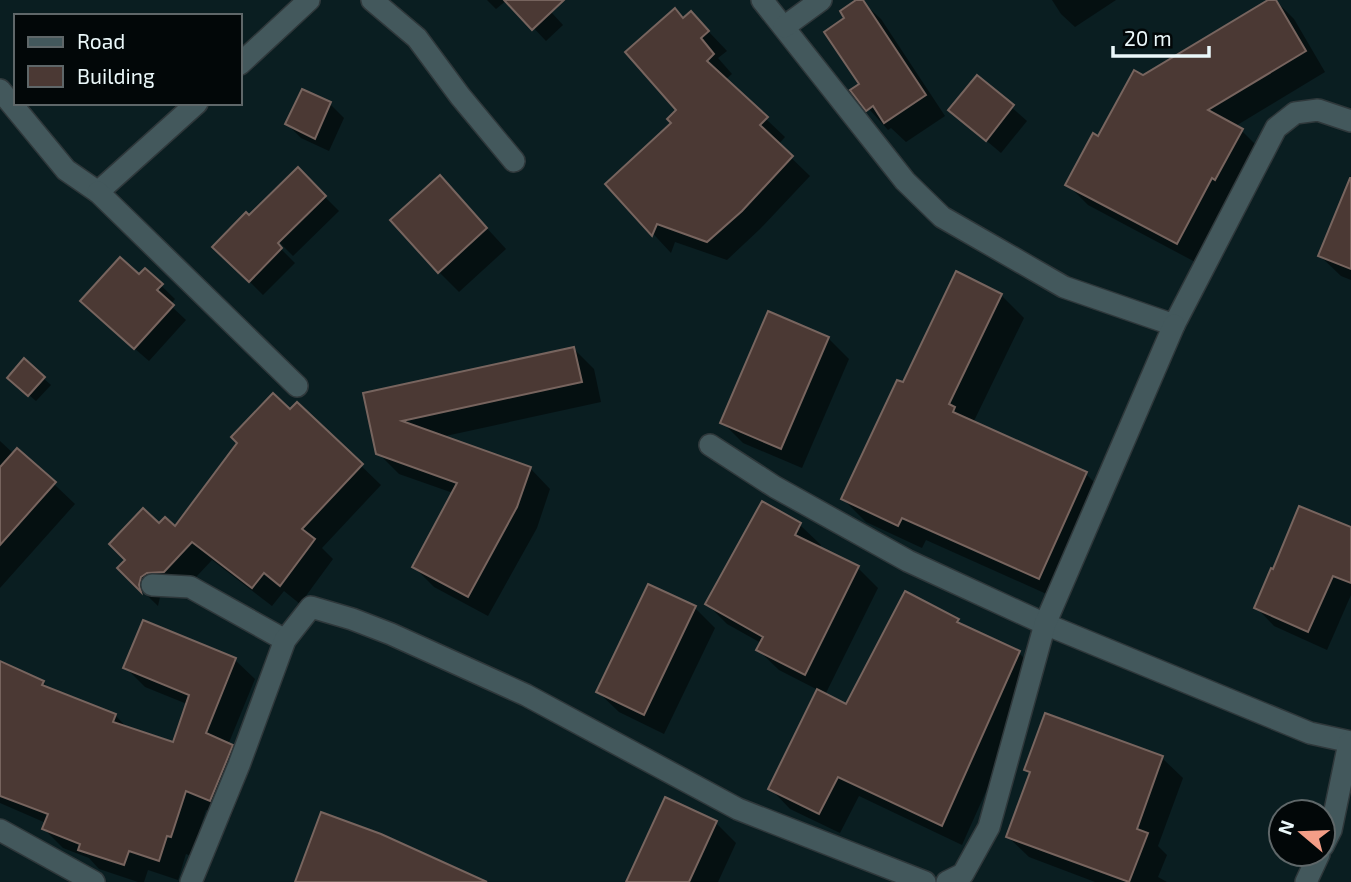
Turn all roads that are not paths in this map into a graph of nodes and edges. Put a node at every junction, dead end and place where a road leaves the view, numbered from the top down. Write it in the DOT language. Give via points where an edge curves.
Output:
graph roads {
  1 [pos="309,0"];
  2 [pos="372,0"];
  3 [pos="762,0"];
  4 [pos="821,0"];
  5 [pos="784,27"];
  6 [pos="242,62"];
  7 [pos="0,90"];
  8 [pos="195,105"];
  9 [pos="1351,121"];
  10 [pos="514,161"];
  11 [pos="98,192"];
  12 [pos="1174,325"];
  13 [pos="297,386"];
  14 [pos="710,445"];
  15 [pos="152,585"];
  16 [pos="1045,624"];
  17 [pos="285,640"];
  18 [pos="1350,742"];
  19 [pos="1337,802"];
  20 [pos="0,830"];
  21 [pos="94,882"];
  22 [pos="191,882"];
  23 [pos="925,882"];
  24 [pos="947,882"];
  1 -- 6 [label="street"];
  2 -- 10 [label="street" via="417,38"];
  3 -- 5 [label="street"];
  4 -- 5 [label="street"];
  5 -- 12 [label="street" via="905,181 942,217 1063,287"];
  7 -- 11 [label="street" via="66,170"];
  8 -- 11 [label="street"];
  9 -- 12 [label="street" via="1318,110 1295,113 1276,128"];
  11 -- 13 [label="street"];
  12 -- 16 [label="street"];
  14 -- 16 [label="street" via="908,561"];
  15 -- 17 [label="street" via="190,587"];
  16 -- 18 [label="street" via="1310,733"];
  16 -- 24 [label="street" via="989,827 963,874"];
  17 -- 22 [label="street"];
  17 -- 23 [label="street" via="311,607 365,624 526,695 738,809"];
  18 -- 19 [label="street"];
  20 -- 21 [label="street"];
}
